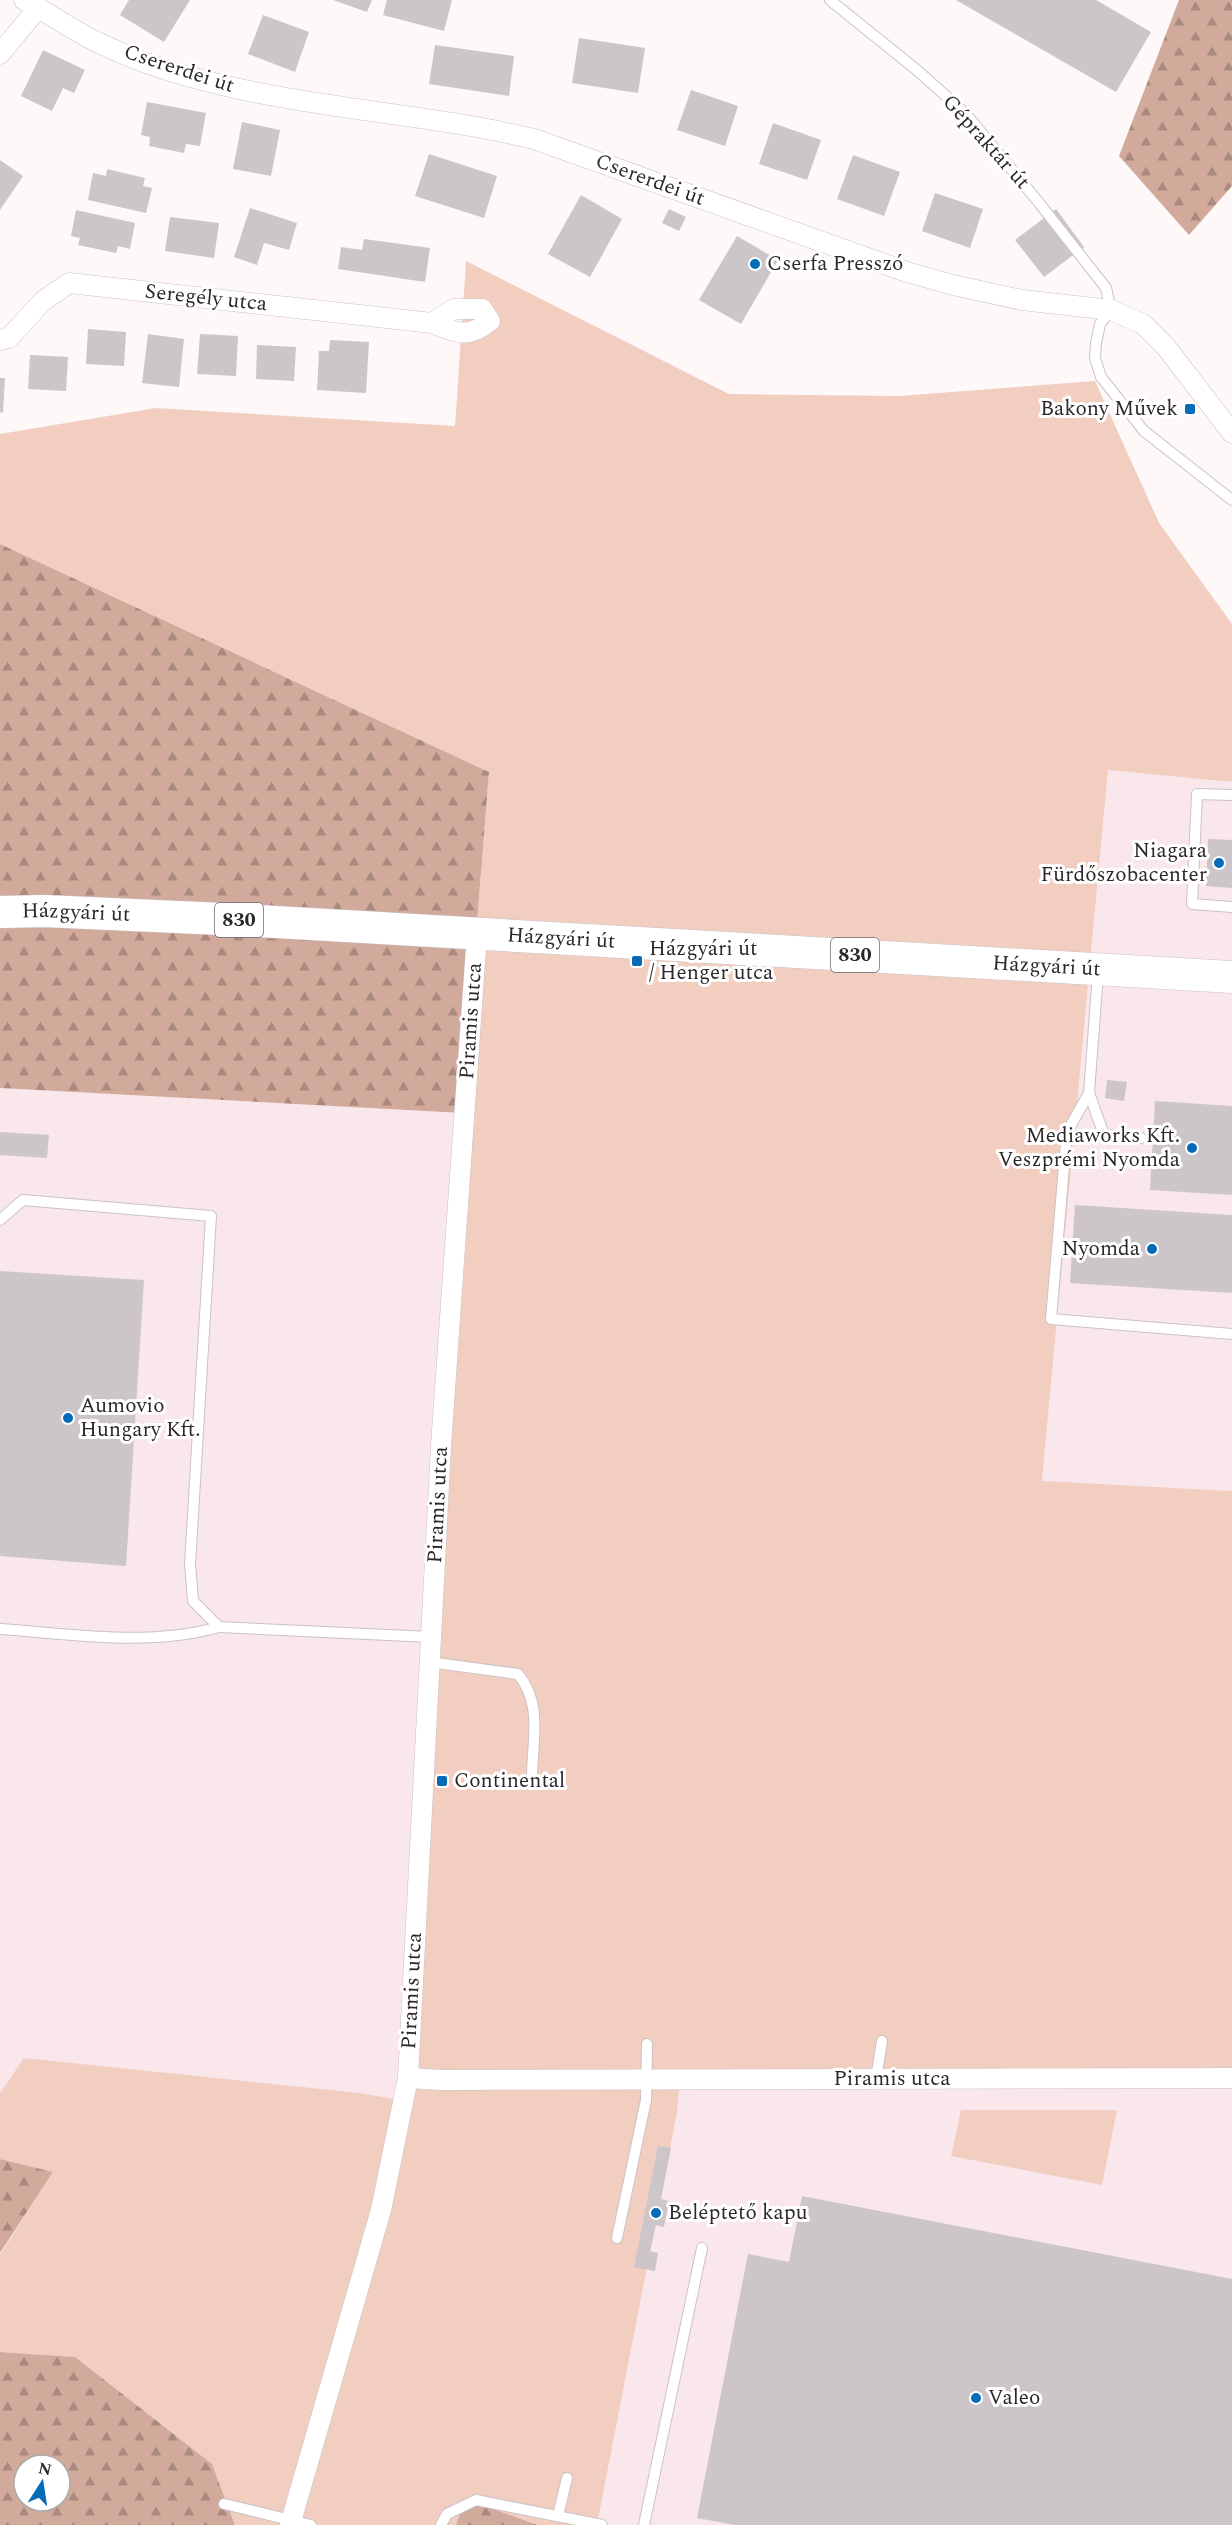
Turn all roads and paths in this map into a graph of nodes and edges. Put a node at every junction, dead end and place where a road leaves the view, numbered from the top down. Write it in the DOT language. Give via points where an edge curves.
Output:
graph roads {
  1 [pos="830,0"];
  2 [pos="31,4"];
  3 [pos="0,54"];
  4 [pos="1111,310"];
  5 [pos="432,323"];
  6 [pos="0,340"];
  7 [pos="1232,433"];
  8 [pos="1232,500"];
  9 [pos="1232,795"];
  10 [pos="1232,907"];
  11 [pos="0,912"];
  12 [pos="477,934"];
  13 [pos="1098,969"];
  14 [pos="1232,977"];
  15 [pos="1089,1093"];
  16 [pos="1141,1138"];
  17 [pos="0,1220"];
  18 [pos="1232,1334"];
  19 [pos="219,1627"];
  20 [pos="0,1629"];
  21 [pos="431,1637"];
  22 [pos="429,1662"];
  23 [pos="532,1774"];
  24 [pos="882,2040"];
  25 [pos="647,2043"];
  26 [pos="408,2078"];
  27 [pos="1232,2078"];
  28 [pos="648,2079"];
  29 [pos="876,2079"];
  30 [pos="616,2238"];
  31 [pos="702,2248"];
  32 [pos="567,2478"];
  33 [pos="224,2504"];
  34 [pos="558,2516"];
  35 [pos="291,2522"];
  36 [pos="311,2525"];
  37 [pos="441,2525"];
  38 [pos="602,2525"];
  39 [pos="644,2525"];
  1 -- 4 [label="lane, Gépraktár út" via="966,114 1106,288"];
  2 -- 3 [label="street"];
  2 -- 4 [label="street, Csererdei út" via="95,41 201,80 265,95 482,126 534,139 907,272 1022,300"];
  4 -- 7 [label="street, Csererdei út" via="1143,324 1166,347"];
  4 -- 8 [label="lane" via="1100,324 1096,344 1095,358 1101,377 1144,431"];
  5 -- 6 [label="street, Seregély utca" via="69,283 43,301 9,338"];
  9 -- 10 [label="lane" via="1197,794 1192,904"];
  11 -- 12 [label="main road, Házgyári út / 830" via="222,919"];
  12 -- 13 [label="main road, Házgyári út / 830"];
  12 -- 21 [label="street, Piramis utca"];
  13 -- 14 [label="main road, Házgyári út / 830"];
  13 -- 15 [label="lane"];
  15 -- 16 [label="lane" via="1104,1134"];
  15 -- 18 [label="lane" via="1067,1132 1051,1319"];
  17 -- 19 [label="lane" via="23,1200 211,1216 190,1564 193,1601"];
  19 -- 20 [label="lane" via="192,1635 146,1638"];
  19 -- 21 [label="lane"];
  21 -- 22 [label="street, Piramis utca"];
  22 -- 23 [label="lane" via="518,1674 529,1687 534,1703"];
  22 -- 26 [label="street, Piramis utca"];
  24 -- 29 [label="lane"];
  25 -- 28 [label="lane"];
  26 -- 28 [label="street, Piramis utca"];
  26 -- 35 [label="street, Piramis utca" via="381,2210"];
  27 -- 29 [label="street, Piramis utca"];
  28 -- 29 [label="street, Piramis utca"];
  28 -- 30 [label="lane"];
  31 -- 39 [label="lane"];
  32 -- 34 [label="lane"];
  33 -- 35 [label="lane"];
  34 -- 37 [label="lane" via="476,2500 447,2514"];
  34 -- 38 [label="lane"];
  35 -- 36 [label="lane"];
}
